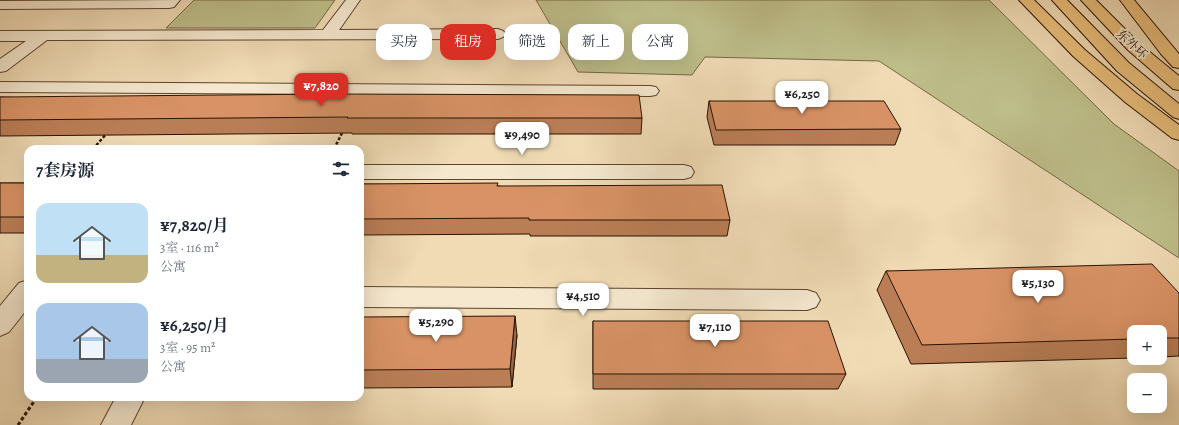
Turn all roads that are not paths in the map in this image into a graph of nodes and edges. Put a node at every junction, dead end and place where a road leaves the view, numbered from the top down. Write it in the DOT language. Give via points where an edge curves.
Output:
graph roads {
  1 [pos="173,0"];
  2 [pos="353,0"];
  3 [pos="1026,0"];
  4 [pos="1059,0"];
  5 [pos="1088,0"];
  6 [pos="1127,0"];
  7 [pos="0,5"];
  8 [pos="328,34"];
  9 [pos="498,34"];
  10 [pos="0,36"];
  11 [pos="44,36"];
  12 [pos="1179,63"];
  13 [pos="0,66"];
  14 [pos="1179,85"];
  15 [pos="0,87"];
  16 [pos="650,91"];
  17 [pos="1179,113"];
  18 [pos="1179,134"];
  19 [pos="364,172"];
  20 [pos="684,172"];
  21 [pos="17,295"];
  22 [pos="364,297"];
  23 [pos="807,300"];
  24 [pos="0,325"];
  25 [pos="129,401"];
  26 [pos="116,425"];
  1 -- 7 [label="street" via="169,4"];
  2 -- 8 [label="street"];
  3 -- 18 [label="main road" via="1131,98"];
  4 -- 17 [label="main road" via="1123,67"];
  5 -- 14 [label="main road, 东外环" via="1134,47"];
  6 -- 12 [label="main road"];
  8 -- 9 [label="street"];
  8 -- 11 [label="street"];
  10 -- 11 [label="street"];
  11 -- 13 [label="street"];
  15 -- 16 [label="street"];
  19 -- 20 [label="street"];
  21 -- 24 [label="street"];
  22 -- 23 [label="street"];
  25 -- 26 [label="street"];
}
